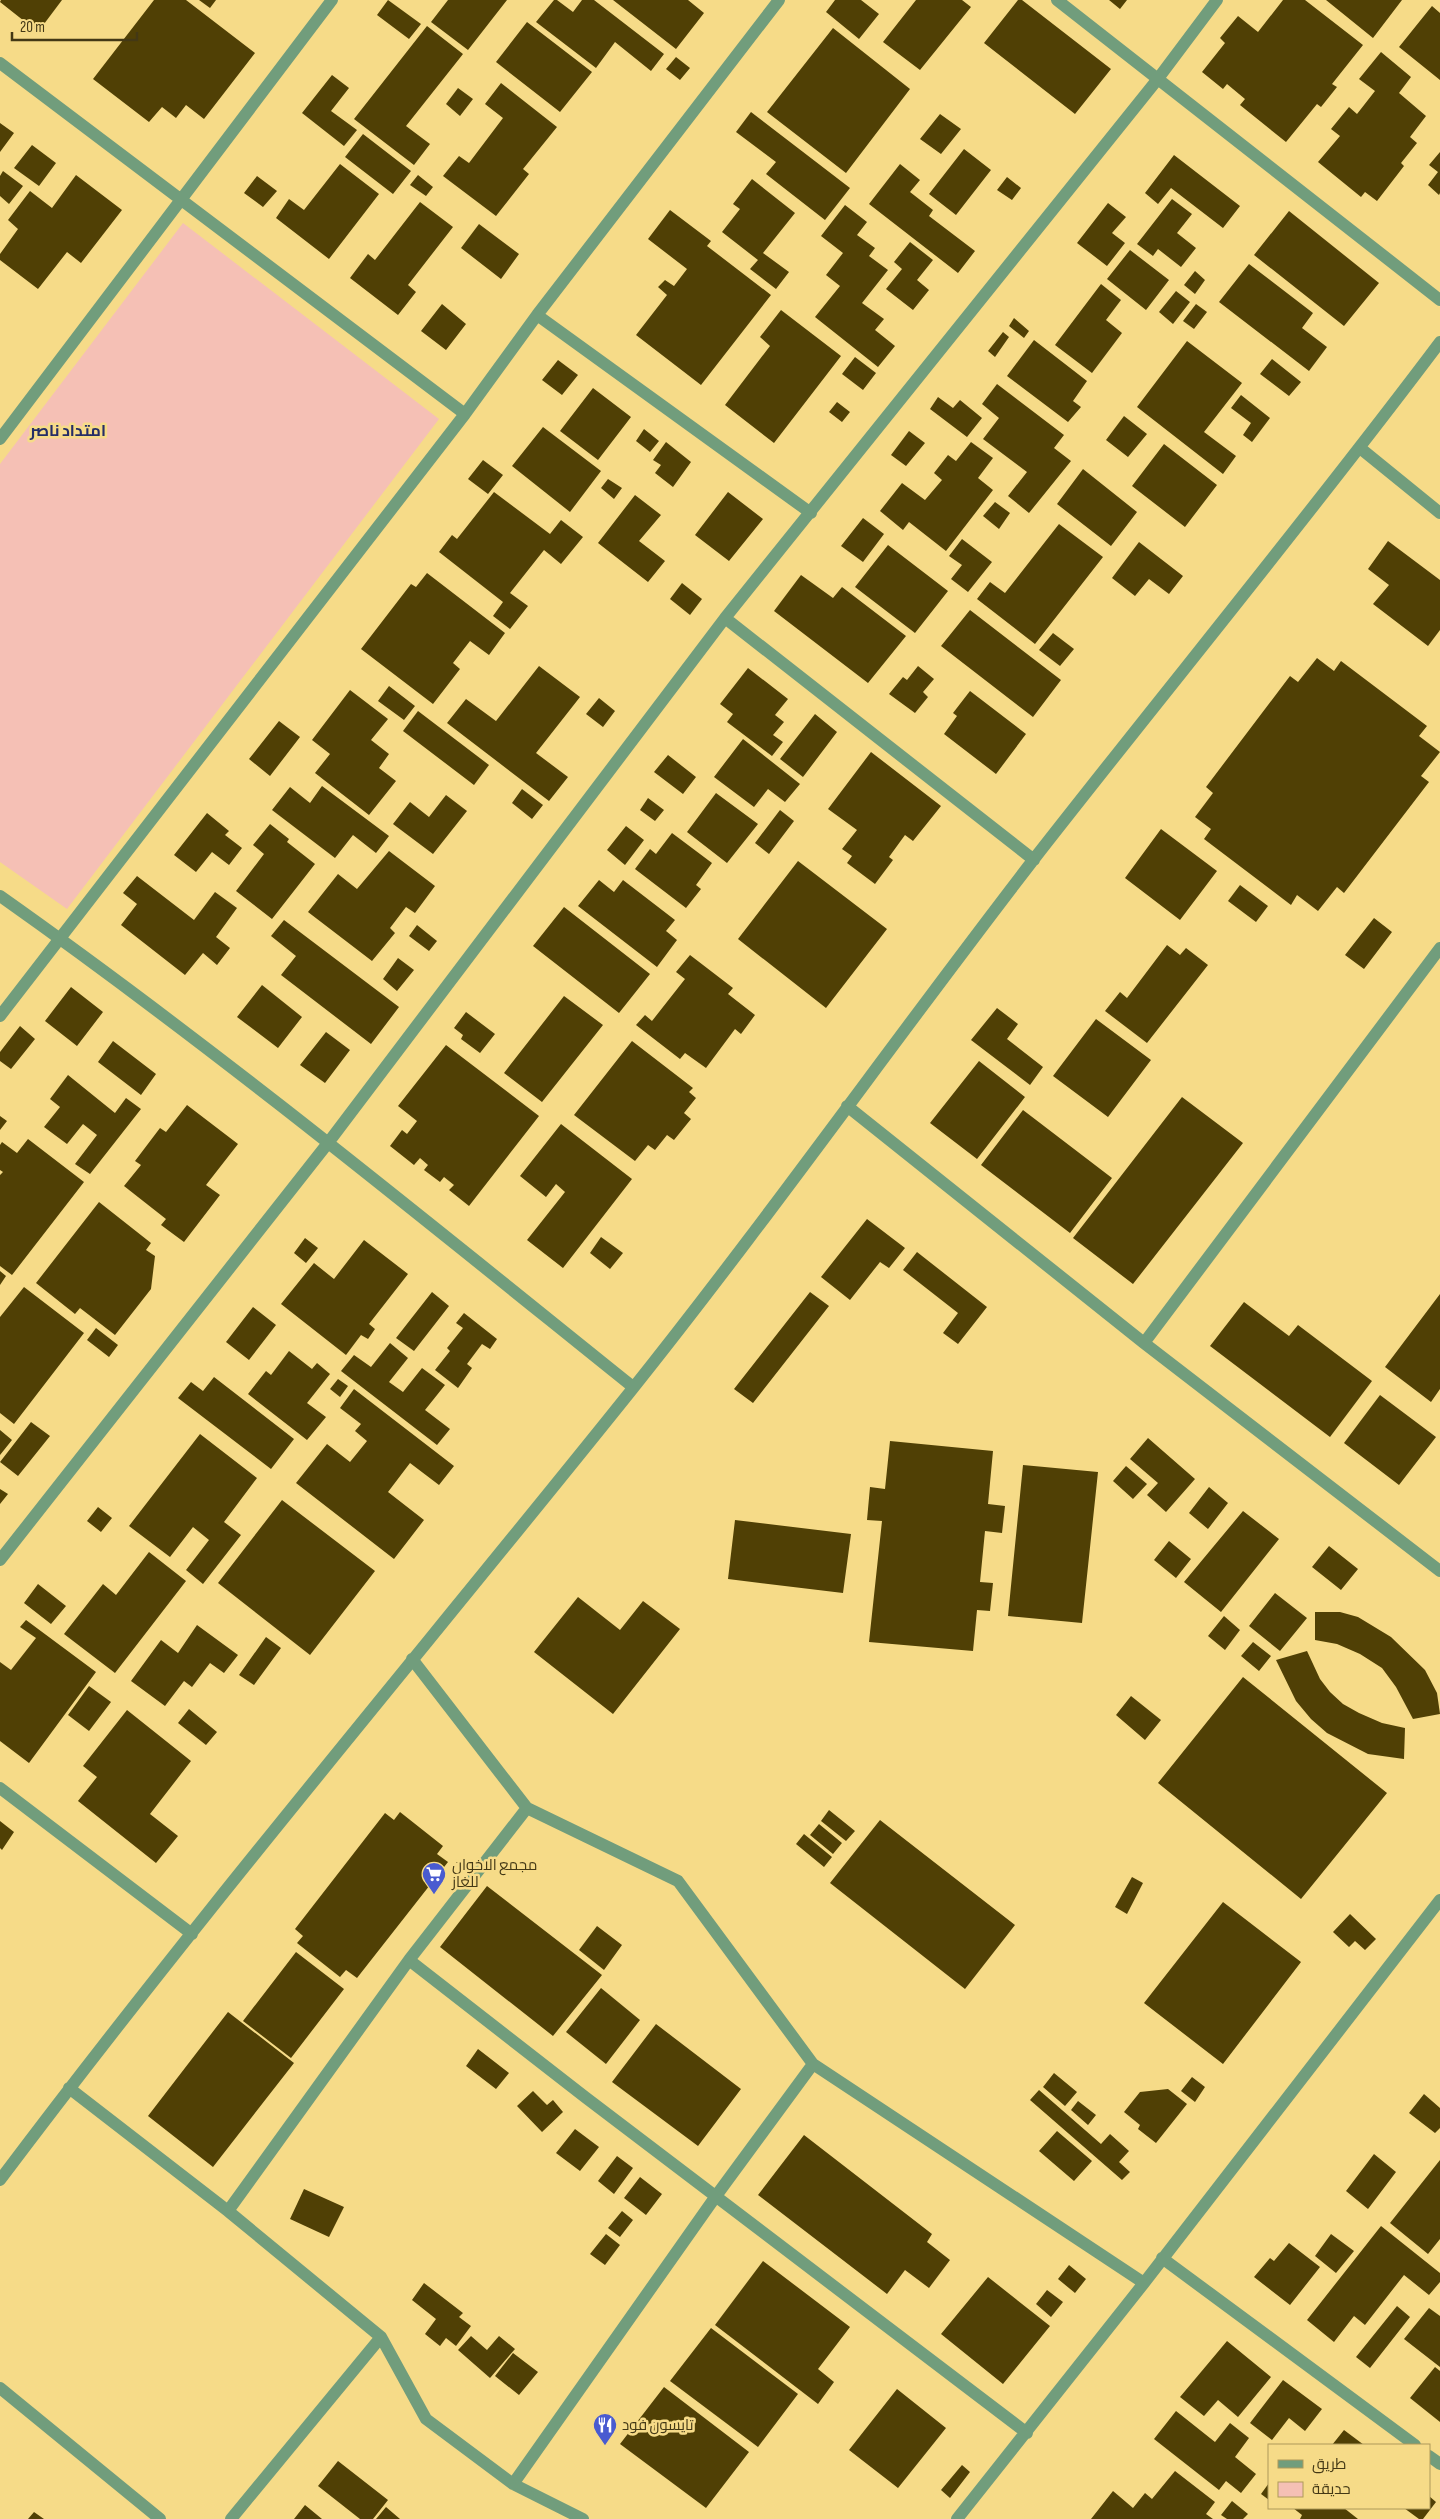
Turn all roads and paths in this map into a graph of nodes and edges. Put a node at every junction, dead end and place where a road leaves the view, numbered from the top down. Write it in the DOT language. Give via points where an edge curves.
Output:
graph roads {
  1 [pos="332,0"];
  2 [pos="779,0"];
  3 [pos="1057,0"];
  4 [pos="1217,0"];
  5 [pos="0,63"];
  6 [pos="1157,80"];
  7 [pos="179,199"];
  8 [pos="1440,300"];
  9 [pos="537,315"];
  10 [pos="1440,342"];
  11 [pos="465,414"];
  12 [pos="0,439"];
  13 [pos="1360,448"];
  14 [pos="811,513"];
  15 [pos="1440,513"];
  16 [pos="725,618"];
  17 [pos="1034,860"];
  18 [pos="0,896"];
  19 [pos="61,938"];
  20 [pos="1440,948"];
  21 [pos="0,1016"];
  22 [pos="847,1106"];
  23 [pos="328,1143"];
  24 [pos="1144,1343"];
  25 [pos="633,1387"];
  26 [pos="0,1560"];
  27 [pos="1440,1571"];
  28 [pos="412,1659"];
  29 [pos="0,1788"];
  30 [pos="527,1808"];
  31 [pos="1440,1900"];
  32 [pos="192,1934"];
  33 [pos="410,1960"];
  34 [pos="813,2064"];
  35 [pos="69,2088"];
  36 [pos="0,2180"];
  37 [pos="716,2196"];
  38 [pos="228,2211"];
  39 [pos="1162,2258"];
  40 [pos="1144,2283"];
  41 [pos="380,2337"];
  42 [pos="0,2388"];
  43 [pos="1027,2433"];
  44 [pos="1414,2444"];
  45 [pos="513,2484"];
  46 [pos="576,2517"];
  47 [pos="160,2519"];
  48 [pos="231,2519"];
  49 [pos="957,2519"];
  1 -- 7 [label="street"];
  2 -- 9 [label="street"];
  3 -- 6 [label="street"];
  4 -- 6 [label="street"];
  5 -- 7 [label="street"];
  6 -- 8 [label="street"];
  6 -- 14 [label="street"];
  7 -- 11 [label="street"];
  7 -- 12 [label="street"];
  9 -- 11 [label="street"];
  9 -- 14 [label="street"];
  10 -- 13 [label="street"];
  11 -- 19 [label="street"];
  13 -- 15 [label="street"];
  13 -- 17 [label="street"];
  14 -- 16 [label="street"];
  16 -- 17 [label="street"];
  16 -- 23 [label="street"];
  17 -- 22 [label="street"];
  18 -- 19 [label="street"];
  19 -- 21 [label="street"];
  19 -- 23 [label="street"];
  20 -- 24 [label="street"];
  22 -- 24 [label="street"];
  22 -- 25 [label="street"];
  23 -- 25 [label="street"];
  23 -- 26 [label="street"];
  24 -- 27 [label="street"];
  25 -- 28 [label="street"];
  28 -- 30 [label="street"];
  28 -- 32 [label="street"];
  29 -- 32 [label="street"];
  30 -- 33 [label="street"];
  30 -- 34 [label="street" via="678,1881"];
  31 -- 39 [label="street"];
  32 -- 35 [label="street"];
  33 -- 37 [label="street"];
  33 -- 38 [label="street"];
  34 -- 37 [label="street"];
  34 -- 40 [label="street"];
  35 -- 36 [label="street"];
  35 -- 38 [label="street"];
  37 -- 43 [label="street"];
  37 -- 45 [label="street"];
  38 -- 41 [label="street"];
  39 -- 40 [label="street"];
  39 -- 44 [label="street"];
  40 -- 43 [label="street"];
  41 -- 45 [label="street" via="426,2419"];
  41 -- 48 [label="street"];
  42 -- 47 [label="street"];
  43 -- 49 [label="street"];
  45 -- 46 [label="street"];
}
